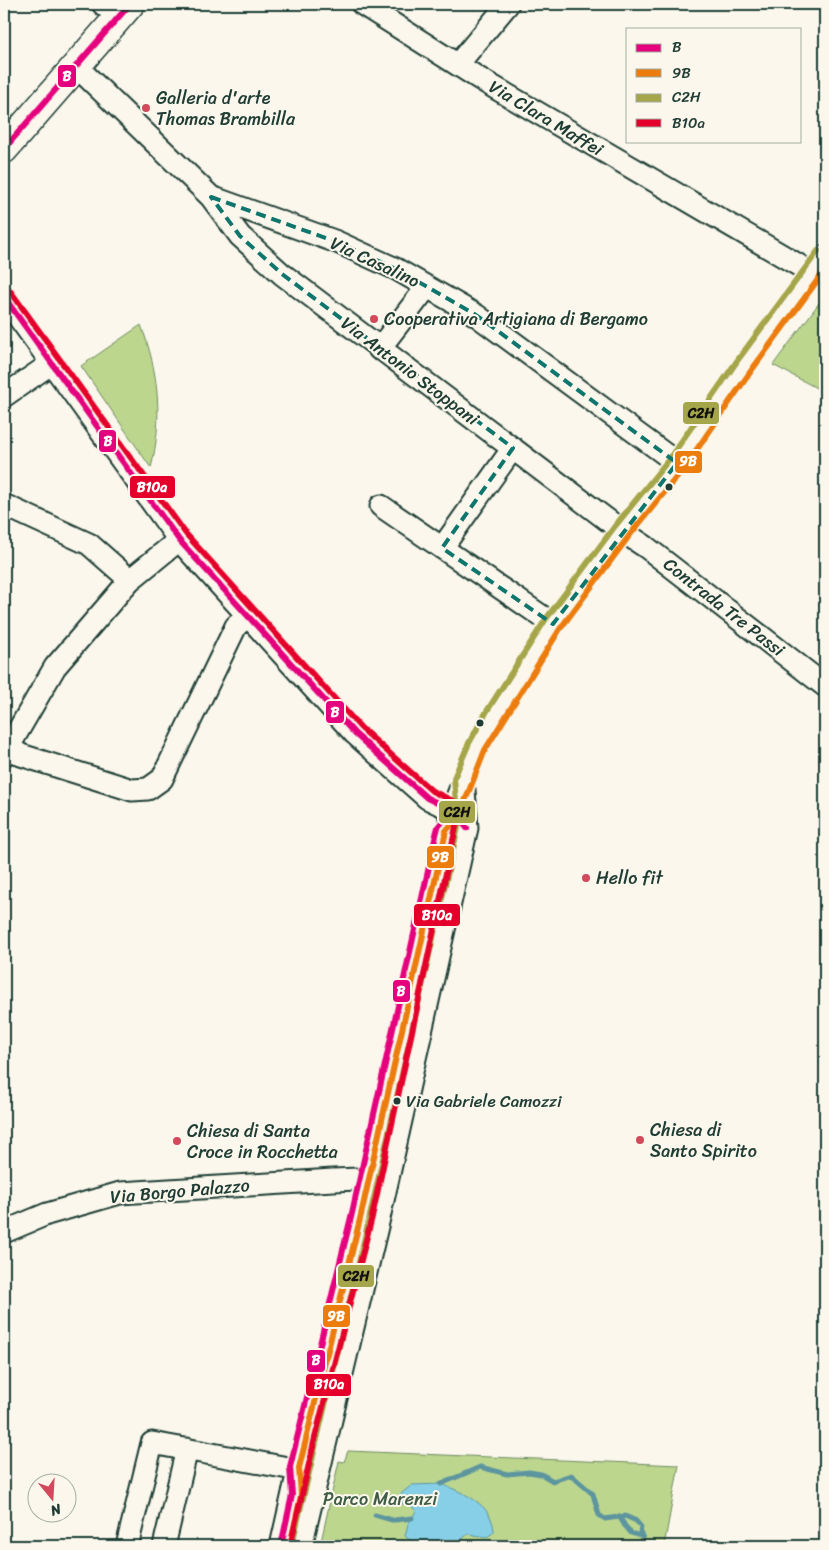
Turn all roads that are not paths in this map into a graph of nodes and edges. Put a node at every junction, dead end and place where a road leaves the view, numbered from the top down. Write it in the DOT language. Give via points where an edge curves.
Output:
graph roads {
  1 [pos="362,4"];
  2 [pos="508,4"];
  3 [pos="117,8"];
  4 [pos="458,64"];
  5 [pos="77,67"];
  6 [pos="4,149"];
  7 [pos="211,198"];
  8 [pos="825,256"];
  9 [pos="812,273"];
  10 [pos="427,287"];
  11 [pos="4,297"];
  12 [pos="379,349"];
  13 [pos="52,363"];
  14 [pos="4,396"];
  15 [pos="513,448"];
  16 [pos="677,463"];
  17 [pos="4,505"];
  18 [pos="381,506"];
  19 [pos="622,531"];
  20 [pos="179,540"];
  21 [pos="442,548"];
  22 [pos="130,580"];
  23 [pos="248,616"];
  24 [pos="553,624"];
  25 [pos="825,686"];
  26 [pos="6,751"];
  27 [pos="463,780"];
  28 [pos="452,810"];
  29 [pos="466,828"];
  30 [pos="454,873"];
  31 [pos="376,1173"];
  32 [pos="365,1215"];
  33 [pos="4,1232"];
  34 [pos="187,1449"];
  35 [pos="294,1469"];
  36 [pos="127,1546"];
  37 [pos="164,1546"];
  38 [pos="281,1546"];
  39 [pos="301,1546"];
  1 -- 4 [label="street, Via Clara Maffei"];
  2 -- 4 [label="street"];
  3 -- 5 [label="main road"];
  4 -- 9 [label="street, Via Clara Maffei"];
  5 -- 6 [label="main road"];
  5 -- 7 [label="street, Via Casalino"];
  7 -- 10 [label="street, Via Casalino" via="337,242"];
  7 -- 12 [label="street, Via Antonio Stoppani" via="240,236 282,274"];
  8 -- 9 [label="street"];
  9 -- 16 [label="street"];
  10 -- 12 [label="street"];
  10 -- 16 [label="street, Via Casalino" via="482,319"];
  11 -- 13 [label="street"];
  12 -- 15 [label="street, Via Antonio Stoppani"];
  13 -- 14 [label="street"];
  13 -- 20 [label="street"];
  15 -- 19 [label="street, Via Antonio Stoppani"];
  15 -- 21 [label="street"];
  16 -- 19 [label="street"];
  17 -- 22 [label="street" via="90,544"];
  18 -- 21 [label="street"];
  19 -- 24 [label="street"];
  19 -- 25 [label="street, Contrada Tre Passi"];
  20 -- 22 [label="street"];
  20 -- 23 [label="street"];
  21 -- 24 [label="street"];
  22 -- 26 [label="street" via="55,667"];
  23 -- 26 [label="street" via="236,626 162,779 148,789 132,790"];
  23 -- 28 [label="street" via="355,734 427,798"];
  24 -- 27 [label="street" via="494,716"];
  27 -- 28 [label="street"];
  27 -- 29 [label="street"];
  28 -- 29 [label="street"];
  28 -- 30 [label="street"];
  28 -- 31 [label="street" via="438,827"];
  29 -- 30 [label="street"];
  30 -- 31 [label="street"];
  31 -- 32 [label="street"];
  31 -- 33 [label="street, Via Borgo Palazzo" via="333,1180 120,1192 47,1214"];
  32 -- 35 [label="street"];
  32 -- 39 [label="street"];
  34 -- 35 [label="street"];
  34 -- 36 [label="street" via="152,1443"];
  34 -- 37 [label="street"];
  35 -- 38 [label="street"];
}
